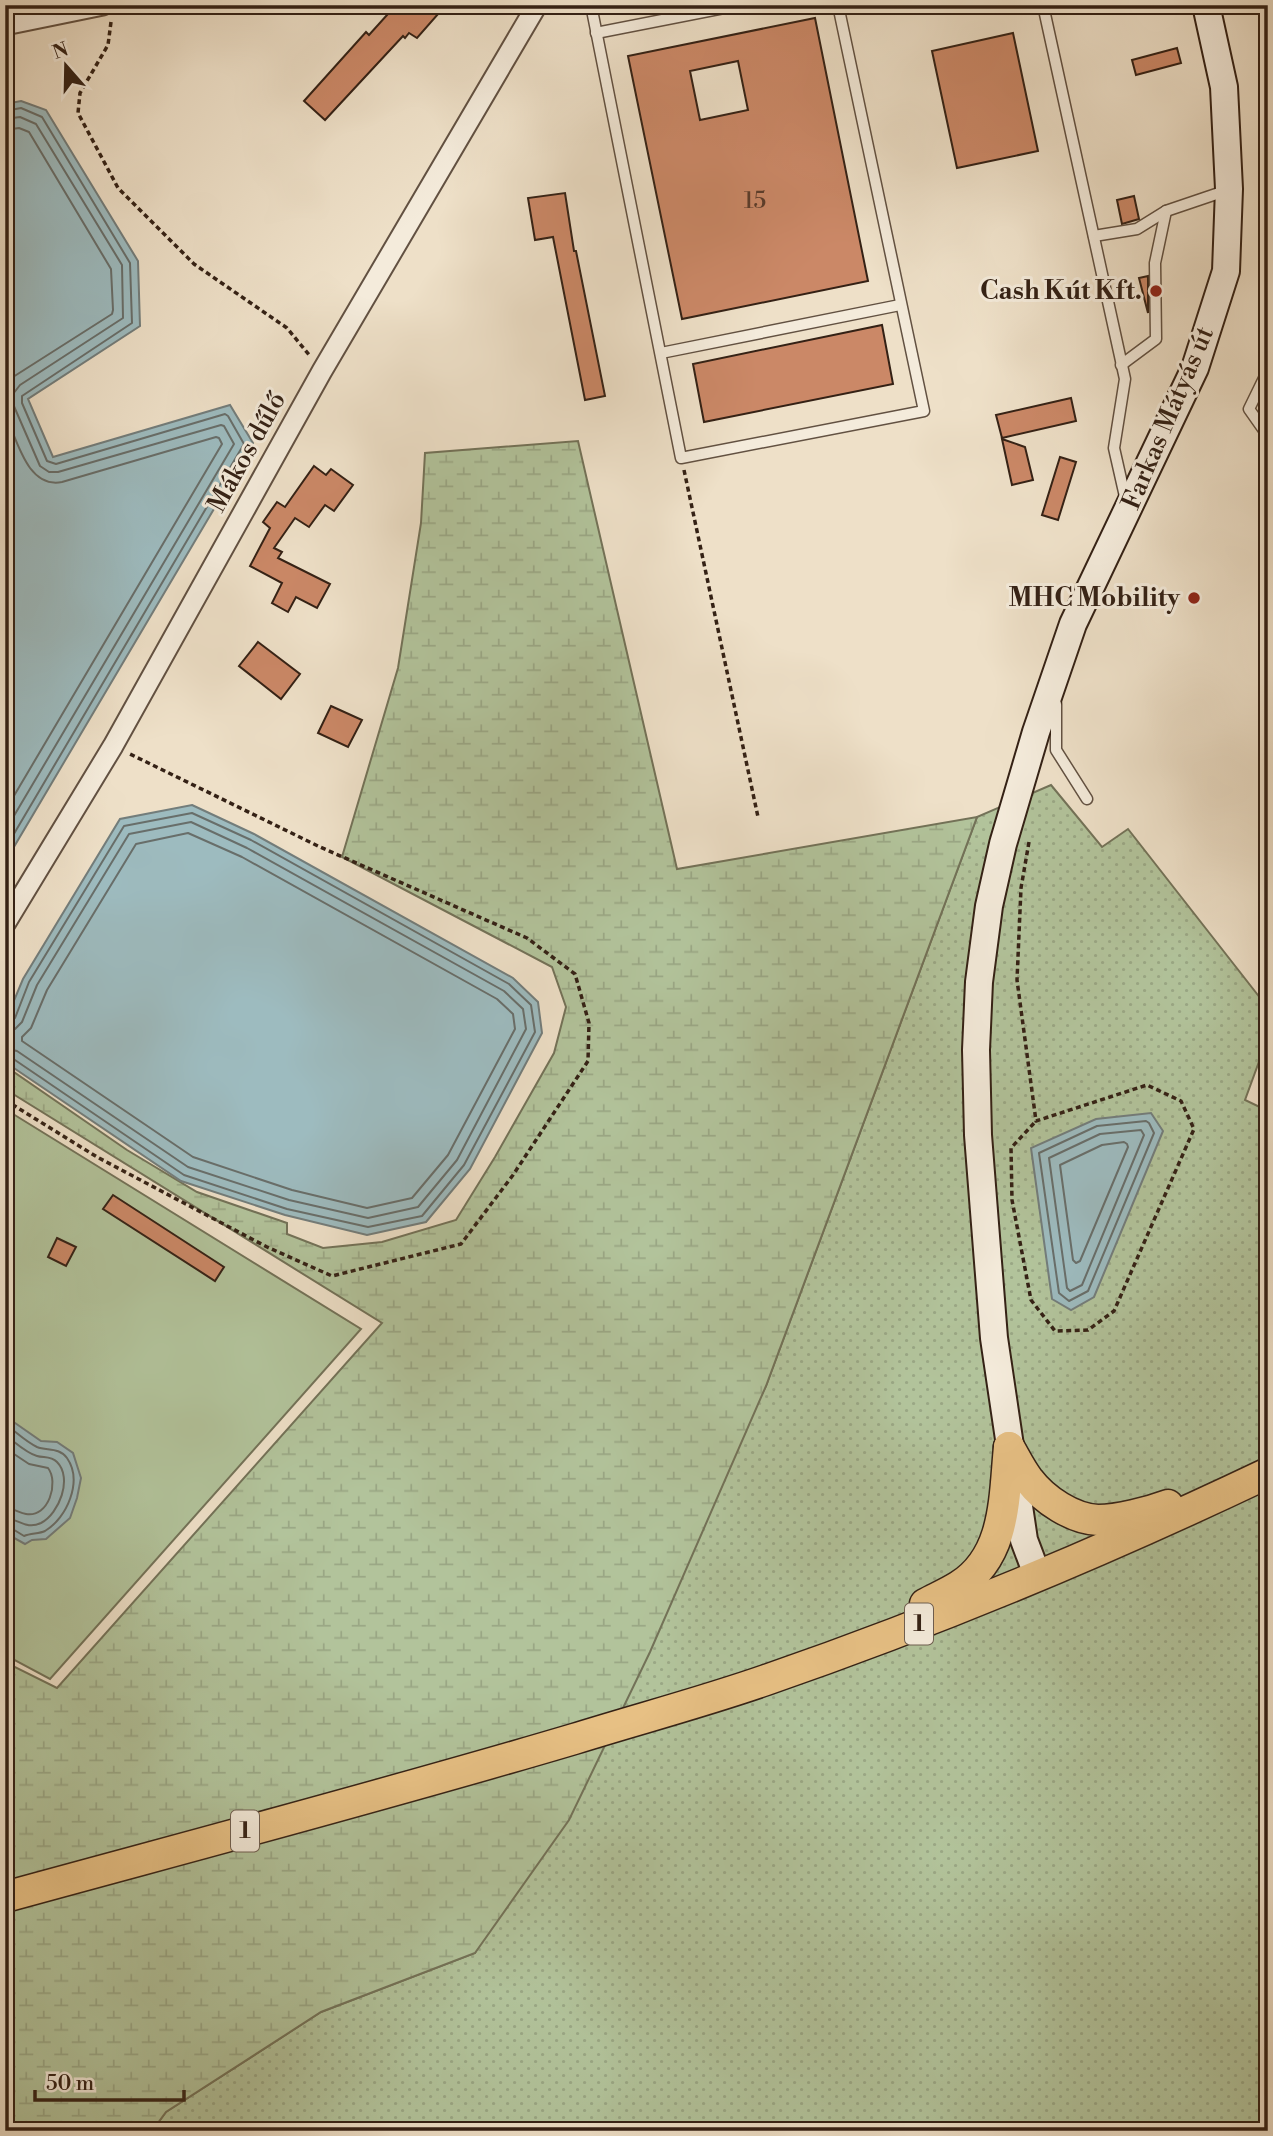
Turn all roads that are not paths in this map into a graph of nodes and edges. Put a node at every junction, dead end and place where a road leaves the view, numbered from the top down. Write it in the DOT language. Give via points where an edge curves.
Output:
graph roads {
  1 [pos="537,5"];
  2 [pos="592,5"];
  3 [pos="739,5"];
  4 [pos="838,5"];
  5 [pos="1043,5"];
  6 [pos="1206,5"];
  7 [pos="107,12"];
  8 [pos="5,25"];
  9 [pos="596,33"];
  10 [pos="1229,189"];
  11 [pos="1166,211"];
  12 [pos="1094,236"];
  13 [pos="901,305"];
  14 [pos="661,353"];
  15 [pos="1121,365"];
  16 [pos="1268,370"];
  17 [pos="1268,436"];
  18 [pos="1128,511"];
  19 [pos="1055,676"];
  20 [pos="1087,799"];
  21 [pos="5,924"];
  22 [pos="1009,1447"];
  23 [pos="1268,1472"];
  24 [pos="1154,1518"];
  25 [pos="1038,1577"];
  26 [pos="800,1668"];
  27 [pos="5,1897"];
  1 -- 21 [label="street, Mákos dűlő" via="322,371 113,746"];
  2 -- 9 [label="lane"];
  3 -- 9 [label="lane"];
  4 -- 13 [label="lane"];
  5 -- 12 [label="lane"];
  6 -- 10 [label="street, Farkas Mátyás út" via="1224,87"];
  7 -- 8 [label="street"];
  9 -- 14 [label="lane"];
  10 -- 11 [label="lane"];
  10 -- 18 [label="street, Farkas Mátyás út" via="1226,271 1211,319 1195,368"];
  11 -- 12 [label="lane" via="1137,229"];
  11 -- 15 [label="lane" via="1155,263 1156,339"];
  12 -- 15 [label="lane"];
  13 -- 14 [label="lane"];
  13 -- 14 [label="lane" via="924,411 681,458"];
  15 -- 18 [label="lane" via="1125,379 1114,448"];
  16 -- 17 [label="lane" via="1250,409"];
  18 -- 19 [label="street, Farkas Mátyás út" via="1073,624"];
  19 -- 20 [label="lane" via="1056,750"];
  19 -- 22 [label="street, Farkas Mátyás út" via="1003,844 979,982 978,1135 994,1338"];
  22 -- 24 [label="main road" via="1029,1481 1056,1506 1098,1520"];
  22 -- 25 [label="street, Farkas Mátyás út" via="1024,1540"];
  22 -- 26 [label="main road" via="999,1534 981,1567 961,1585"];
  23 -- 24 [label="main road, 1"];
  24 -- 25 [label="main road, 1" via="1090,1555"];
  25 -- 26 [label="main road, 1"];
  26 -- 27 [label="main road, 1" via="485,1765"];
}
